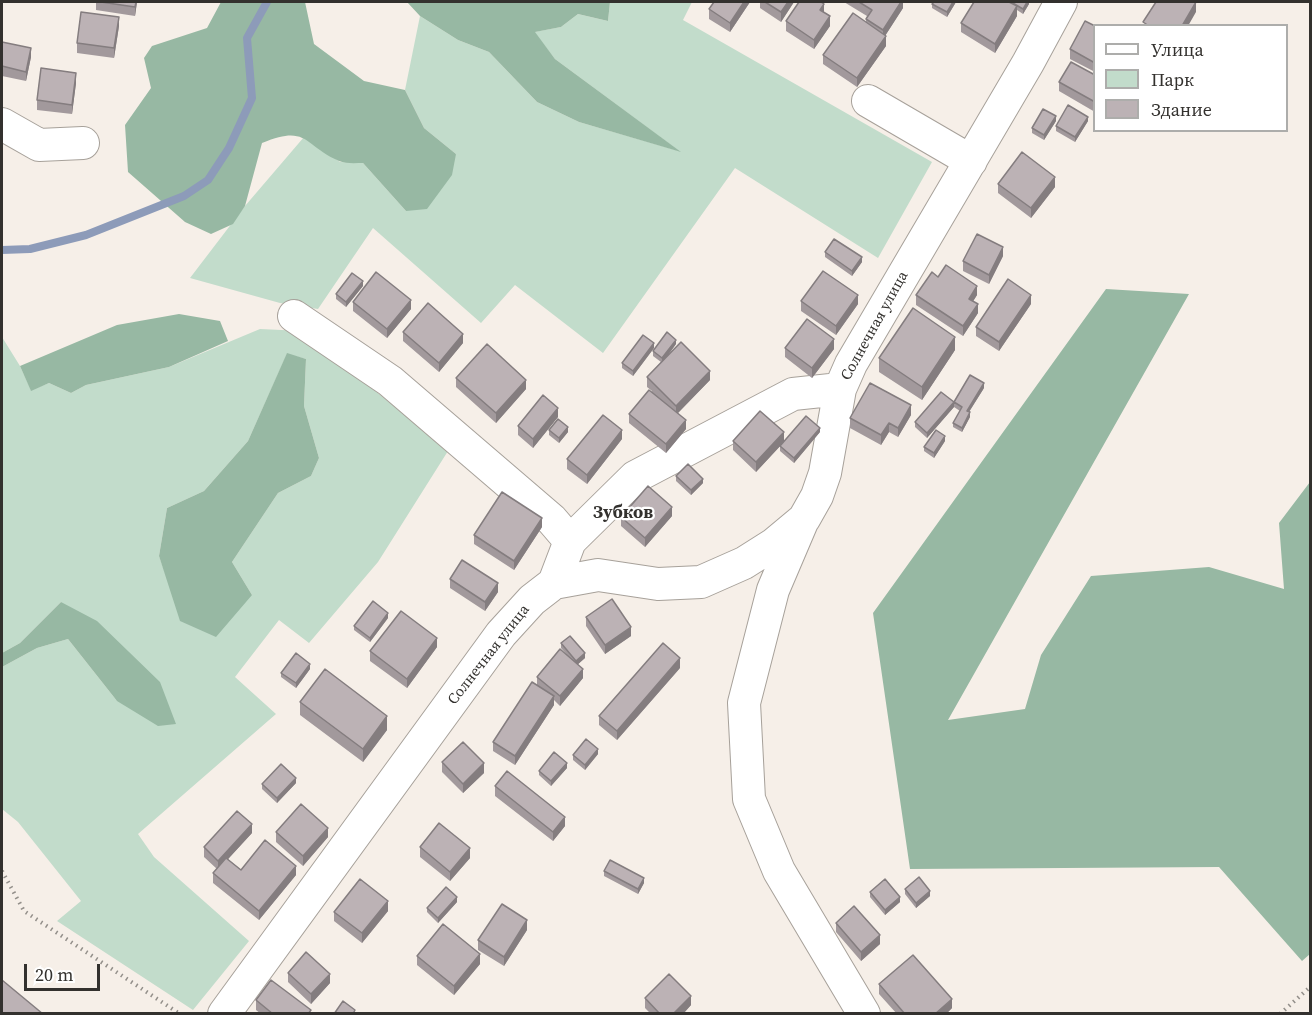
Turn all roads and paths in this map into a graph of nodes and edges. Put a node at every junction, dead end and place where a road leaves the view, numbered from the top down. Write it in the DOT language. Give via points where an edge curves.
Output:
graph roads {
  1 [pos="1061,2"];
  2 [pos="868,101"];
  3 [pos="2,124"];
  4 [pos="83,143"];
  5 [pos="970,161"];
  6 [pos="294,316"];
  7 [pos="840,389"];
  8 [pos="804,519"];
  9 [pos="570,541"];
  10 [pos="554,583"];
  11 [pos="2,871"];
  12 [pos="1311,987"];
  13 [pos="180,1014"];
  14 [pos="224,1014"];
  15 [pos="864,1014"];
  16 [pos="1281,1014"];
  1 -- 5 [label="street, Солнечная улица"];
  2 -- 5 [label="street"];
  3 -- 4 [label="street" via="39,145"];
  5 -- 7 [label="street, Солнечная улица"];
  6 -- 9 [label="street" via="390,381 552,520"];
  7 -- 8 [label="street, Солнечная улица" via="825,473"];
  7 -- 9 [label="street" via="793,394 635,477"];
  8 -- 10 [label="street, Солнечная улица" via="744,563 701,582 658,584 598,575"];
  8 -- 15 [label="street" via="773,590 744,704 749,799 779,871"];
  9 -- 10 [label="street"];
  10 -- 14 [label="street, Солнечная улица" via="532,600 501,634"];
  11 -- 13 [label="path" via="24,911"];
  12 -- 16 [label="path"];
}
